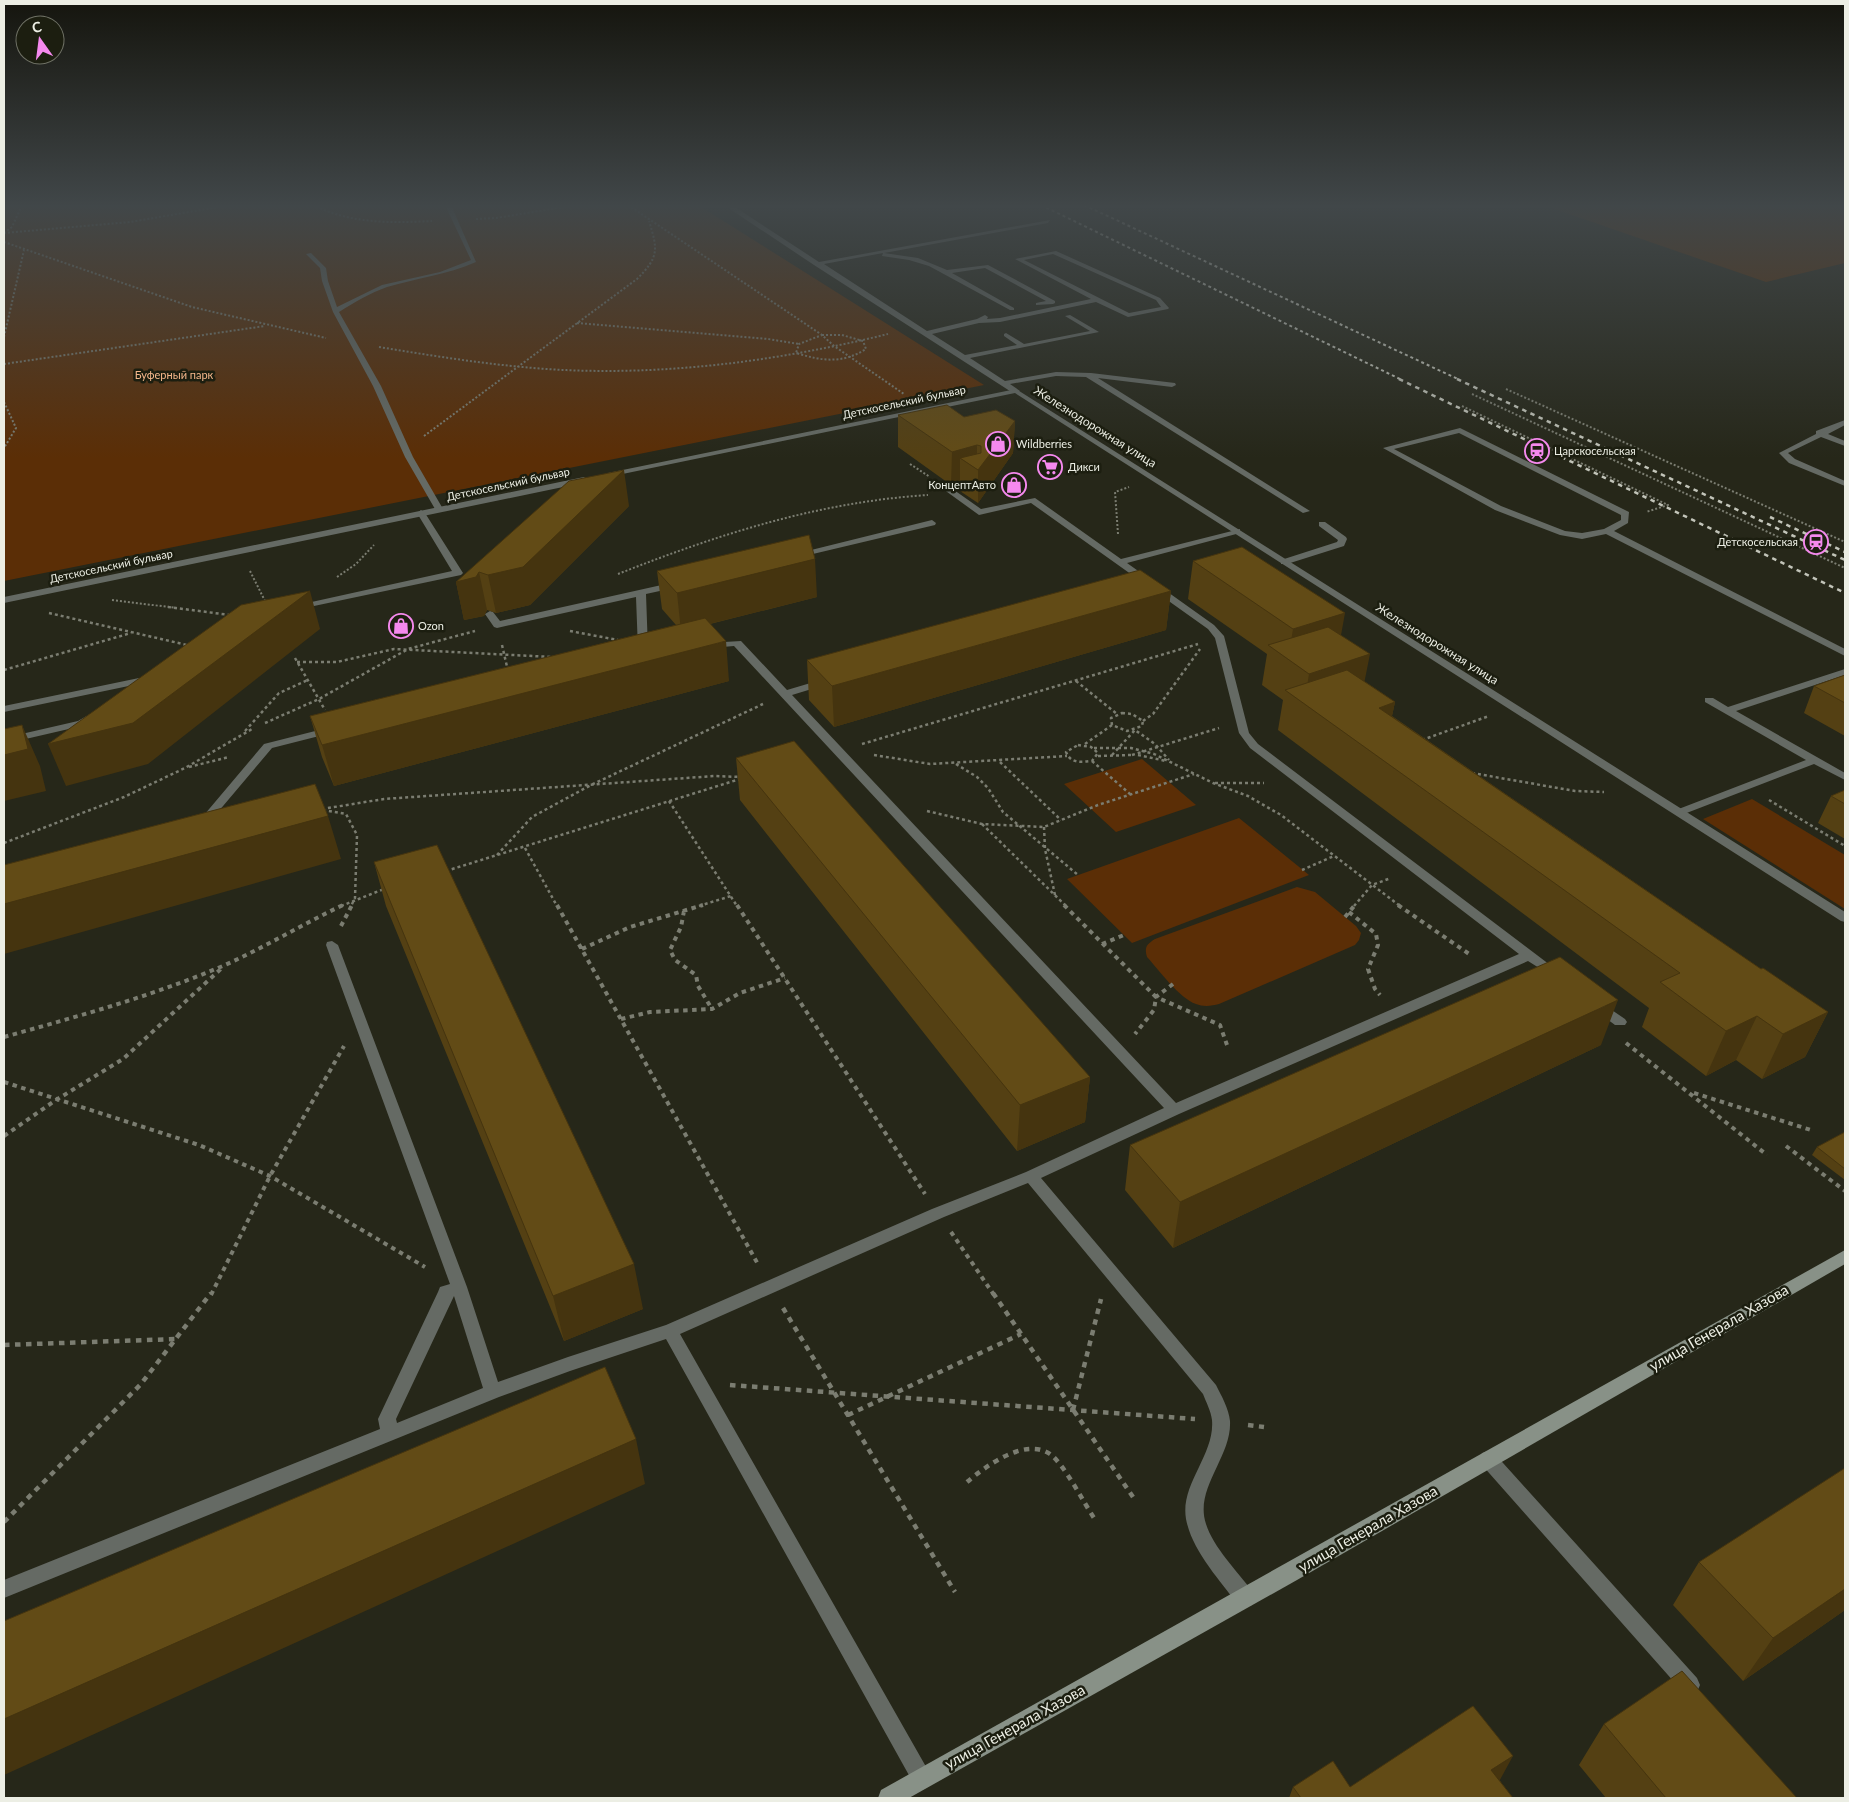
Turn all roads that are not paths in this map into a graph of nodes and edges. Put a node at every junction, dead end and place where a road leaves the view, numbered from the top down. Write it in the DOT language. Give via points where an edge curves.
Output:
graph roads {
  1 [pos="328,289"];
  2 [pos="378,289"];
  3 [pos="856,289"];
  4 [pos="976,289"];
  5 [pos="1029,289"];
  6 [pos="1077,289"];
  7 [pos="1136,289"];
  8 [pos="1097,300"];
  9 [pos="1012,309"];
  10 [pos="336,311"];
  11 [pos="1068,316"];
  12 [pos="979,321"];
  13 [pos="927,333"];
  14 [pos="1006,335"];
  15 [pos="1023,346"];
  16 [pos="966,357"];
  17 [pos="1088,374"];
  18 [pos="1004,383"];
  19 [pos="1172,385"];
  20 [pos="1016,391"];
  21 [pos="1845,422"];
  22 [pos="1819,433"];
  23 [pos="1845,444"];
  24 [pos="977,482"];
  25 [pos="1845,484"];
  26 [pos="439,510"];
  27 [pos="1306,511"];
  28 [pos="421,513"];
  29 [pos="932,523"];
  30 [pos="1322,524"];
  31 [pos="1236,531"];
  32 [pos="1607,531"];
  33 [pos="787,558"];
  34 [pos="1120,562"];
  35 [pos="1284,562"];
  36 [pos="680,583"];
  37 [pos="642,592"];
  38 [pos="4,600"];
  39 [pos="271,614"];
  40 [pos="490,614"];
  41 [pos="699,646"];
  42 [pos="644,650"];
  43 [pos="1845,653"];
  44 [pos="1845,672"];
  45 [pos="831,680"];
  46 [pos="784,694"];
  47 [pos="117,696"];
  48 [pos="1709,700"];
  49 [pos="4,709"];
  50 [pos="1728,710"];
  51 [pos="96,712"];
  52 [pos="341,728"];
  53 [pos="4,741"];
  54 [pos="1815,760"];
  55 [pos="1845,777"];
  56 [pos="1680,812"];
  57 [pos="195,832"];
  58 [pos="1845,918"];
  59 [pos="332,944"];
  60 [pos="1529,955"];
  61 [pos="1567,983"];
  62 [pos="1590,1000"];
  63 [pos="1620,1022"];
  64 [pos="1174,1110"];
  65 [pos="1031,1176"];
  66 [pos="1845,1256"];
  67 [pos="460,1287"];
  68 [pos="670,1331"];
  69 [pos="493,1392"];
  70 [pos="390,1433"];
  71 [pos="1488,1459"];
  72 [pos="4,1589"];
  73 [pos="1245,1598"];
  74 [pos="1700,1696"];
  75 [pos="922,1779"];
  76 [pos="889,1798"];
  1 -- 10 [label="street"];
  2 -- 10 [label="street"];
  3 -- 13 [label="street, Железнодорожная улица"];
  4 -- 9 [label="street"];
  5 -- 9 [label="street" via="1053,302"];
  6 -- 8 [label="street"];
  7 -- 8 [label="street" via="1158,299 1166,308 1128,315"];
  8 -- 12 [label="street" via="1000,320"];
  9 -- 12 [label="street"];
  10 -- 26 [label="street"];
  11 -- 15 [label="street" via="1096,332"];
  12 -- 13 [label="street"];
  13 -- 16 [label="street, Железнодорожная улица"];
  14 -- 15 [label="street"];
  15 -- 16 [label="street"];
  16 -- 18 [label="street, Железнодорожная улица"];
  17 -- 18 [label="street" via="1056,374"];
  17 -- 19 [label="street"];
  17 -- 27 [label="street"];
  18 -- 20 [label="street, Железнодорожная улица"];
  20 -- 26 [label="street, Детскосельский бульвар"];
  20 -- 31 [label="street, Железнодорожная улица"];
  21 -- 22 [label="street"];
  22 -- 23 [label="street"];
  22 -- 25 [label="street" via="1782,453"];
  24 -- 34 [label="street" via="947,489 979,512 1032,500"];
  26 -- 28 [label="street, Детскосельский бульвар"];
  28 -- 38 [label="street, Детскосельский бульвар"];
  28 -- 39 [label="street" via="461,576"];
  29 -- 33 [label="street"];
  30 -- 35 [label="street" via="1343,538 1341,544"];
  31 -- 34 [label="street"];
  31 -- 35 [label="street, Железнодорожная улица"];
  32 -- 32 [label="street" via="1573,536 1547,527 1498,508 1387,448 1460,430 1619,508 1626,514 1626,521"];
  32 -- 43 [label="street"];
  34 -- 60 [label="street" via="1151,590 1211,627 1220,638 1244,733 1254,746"];
  35 -- 56 [label="street, Железнодорожная улица"];
  36 -- 37 [label="street"];
  37 -- 40 [label="street" via="497,625"];
  37 -- 42 [label="street"];
  41 -- 46 [label="street" via="737,643"];
  44 -- 50 [label="street"];
  45 -- 46 [label="street"];
  46 -- 64 [label="street"];
  47 -- 49 [label="street" via="143,678"];
  48 -- 50 [label="street"];
  50 -- 54 [label="street"];
  51 -- 53 [label="street" via="82,723"];
  52 -- 57 [label="street" via="268,746"];
  54 -- 55 [label="street"];
  54 -- 56 [label="street"];
  56 -- 58 [label="street, Железнодорожная улица"];
  59 -- 67 [label="street"];
  60 -- 61 [label="street"];
  60 -- 64 [label="street"];
  62 -- 63 [label="street"];
  64 -- 65 [label="street"];
  65 -- 68 [label="street" via="938,1213"];
  65 -- 73 [label="street" via="1210,1390 1221,1421 1215,1454 1197,1494 1195,1519 1208,1546"];
  66 -- 71 [label="street, улица Генерала Хазова"];
  67 -- 69 [label="street"];
  67 -- 70 [label="street" via="446,1292 387,1419"];
  68 -- 69 [label="street"];
  68 -- 75 [label="street"];
  69 -- 70 [label="street"];
  70 -- 72 [label="street"];
  71 -- 73 [label="street, улица Генерала Хазова"];
  71 -- 74 [label="street"];
  73 -- 75 [label="street, улица Генерала Хазова"];
  75 -- 76 [label="street, улица Генерала Хазова"];
}
